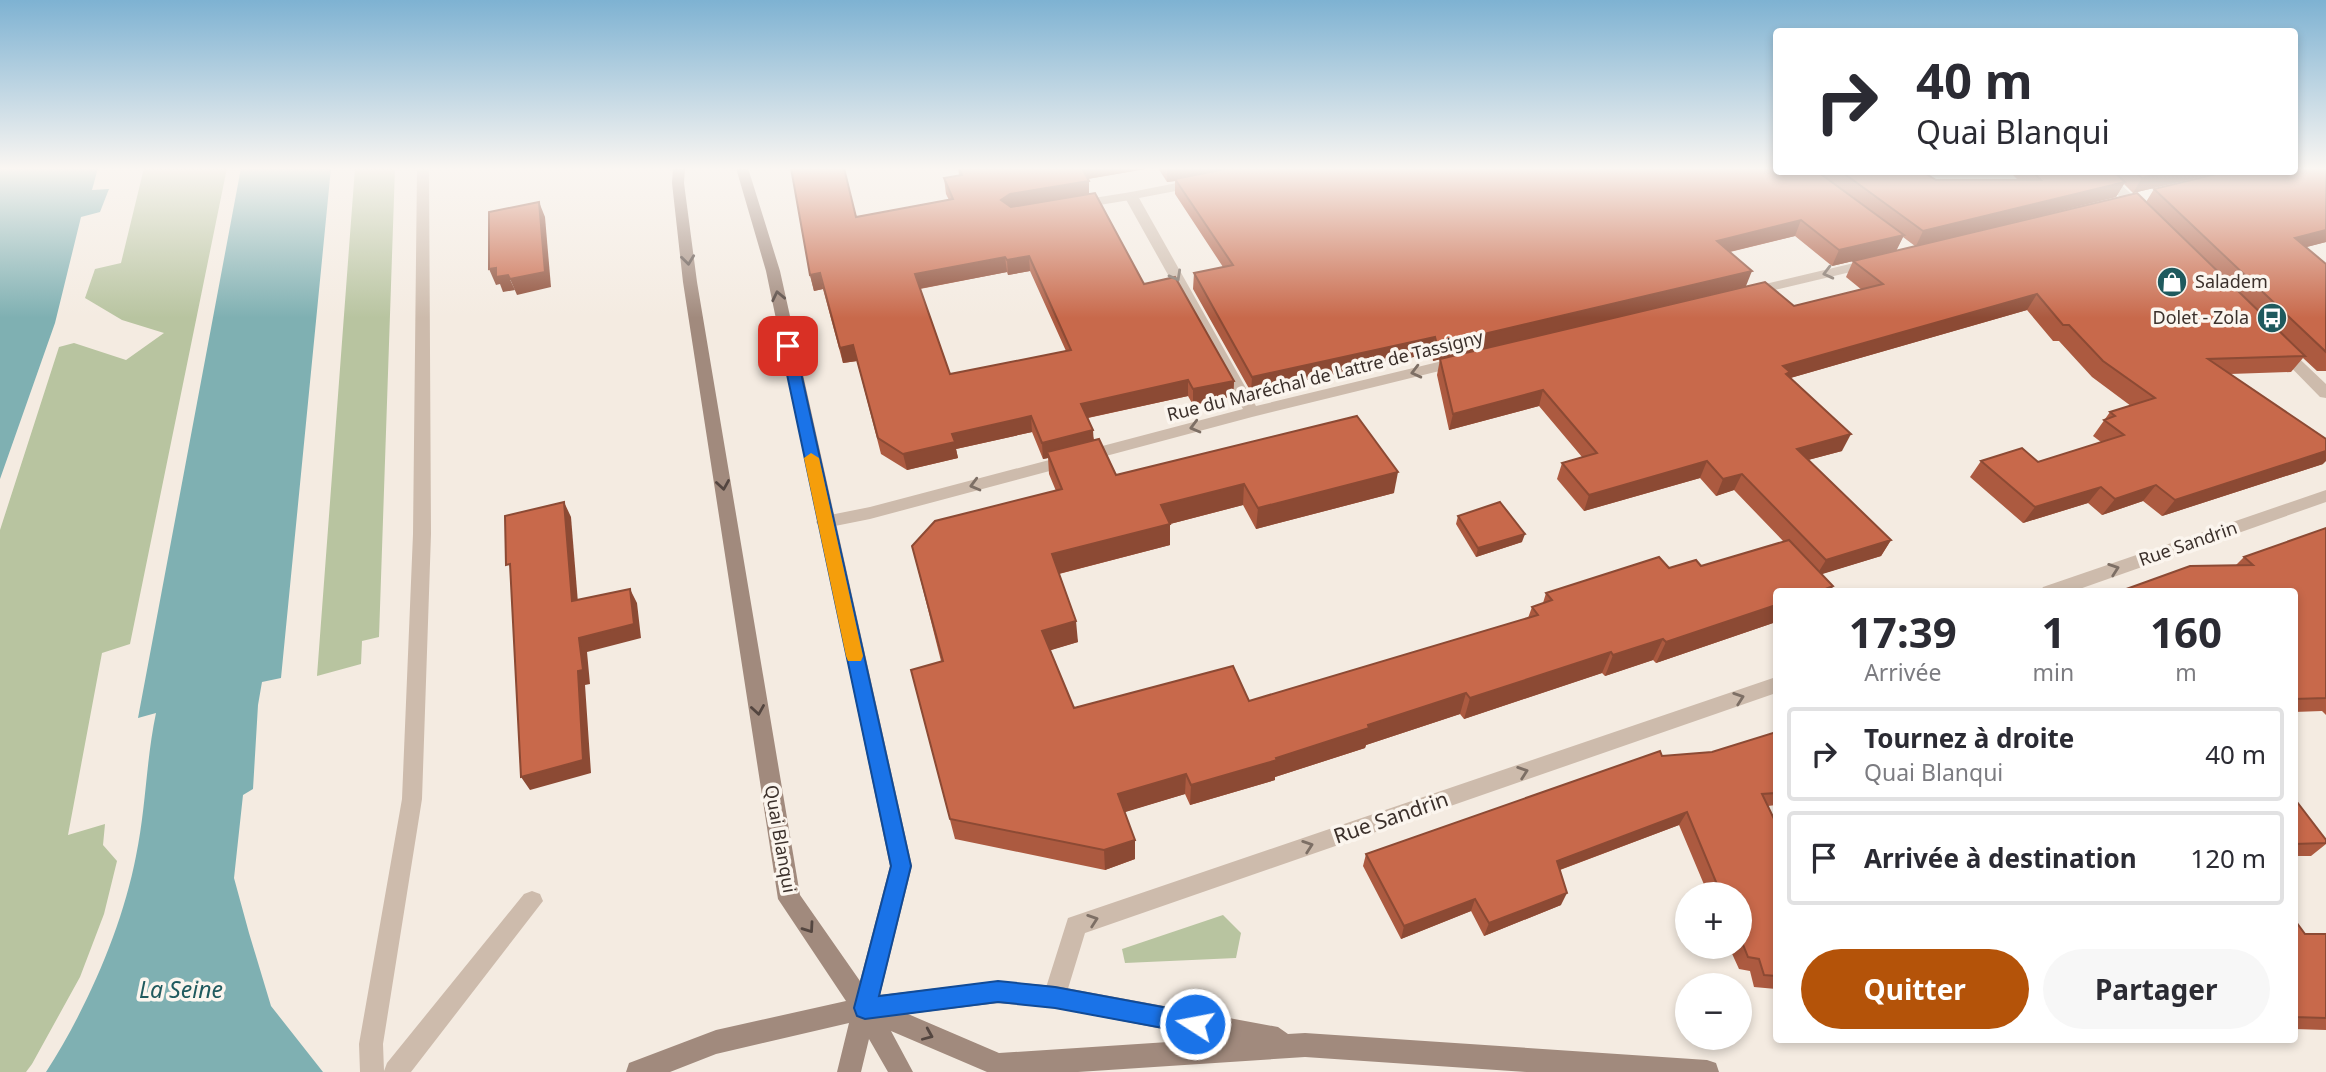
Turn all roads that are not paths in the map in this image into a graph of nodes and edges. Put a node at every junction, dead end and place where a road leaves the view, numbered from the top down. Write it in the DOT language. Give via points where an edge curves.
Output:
graph roads {
  1 [pos="423,218"];
  2 [pos="682,218"];
  3 [pos="758,218"];
  4 [pos="1143,218"];
  5 [pos="1885,260"];
  6 [pos="1737,295"];
  7 [pos="2266,334"];
  8 [pos="1481,357"];
  9 [pos="2326,393"];
  10 [pos="1252,412"];
  11 [pos="2326,496"];
  12 [pos="825,522"];
  13 [pos="2061,588"];
  14 [pos="1773,686"];
  15 [pos="532,901"];
  16 [pos="1055,997"];
  17 [pos="865,1008"];
  18 [pos="1305,1045"];
  19 [pos="372,1072"];
  20 [pos="396,1072"];
  21 [pos="638,1072"];
  22 [pos="849,1072"];
  23 [pos="901,1072"];
  24 [pos="1707,1072"];
  1 -- 19 [label="street" via="422,534 412,799 371,1044"];
  2 -- 17 [label="main road, Quai Blanqui, one-way" via="789,899"];
  12 -- 3 [label="main road, one-way" via="773,271"];
  4 -- 10 [label="street, one-way"];
  5 -- 6 [label="street, one-way"];
  7 -- 9 [label="street"];
  8 -- 10 [label="street, Rue du Maréchal de Lattre de Tassigny, one-way"];
  10 -- 12 [label="street, Rue du Maréchal de Lattre de Tassigny, one-way"];
  13 -- 11 [label="street, Rue Sandrin, one-way"];
  12 -- 17 [label="main road" via="901,866"];
  16 -- 14 [label="street, Rue Sandrin, one-way" via="1076,926"];
  15 -- 20 [label="street"];
  16 -- 17 [label="main road" via="998,992"];
  16 -- 18 [label="main road"];
  17 -- 18 [label="main road, one-way" via="999,1065"];
  17 -- 21 [label="main road" via="716,1042"];
  17 -- 22 [label="main road"];
  17 -- 23 [label="main road, Quai Blanqui"];
  18 -- 24 [label="main road"];
}
